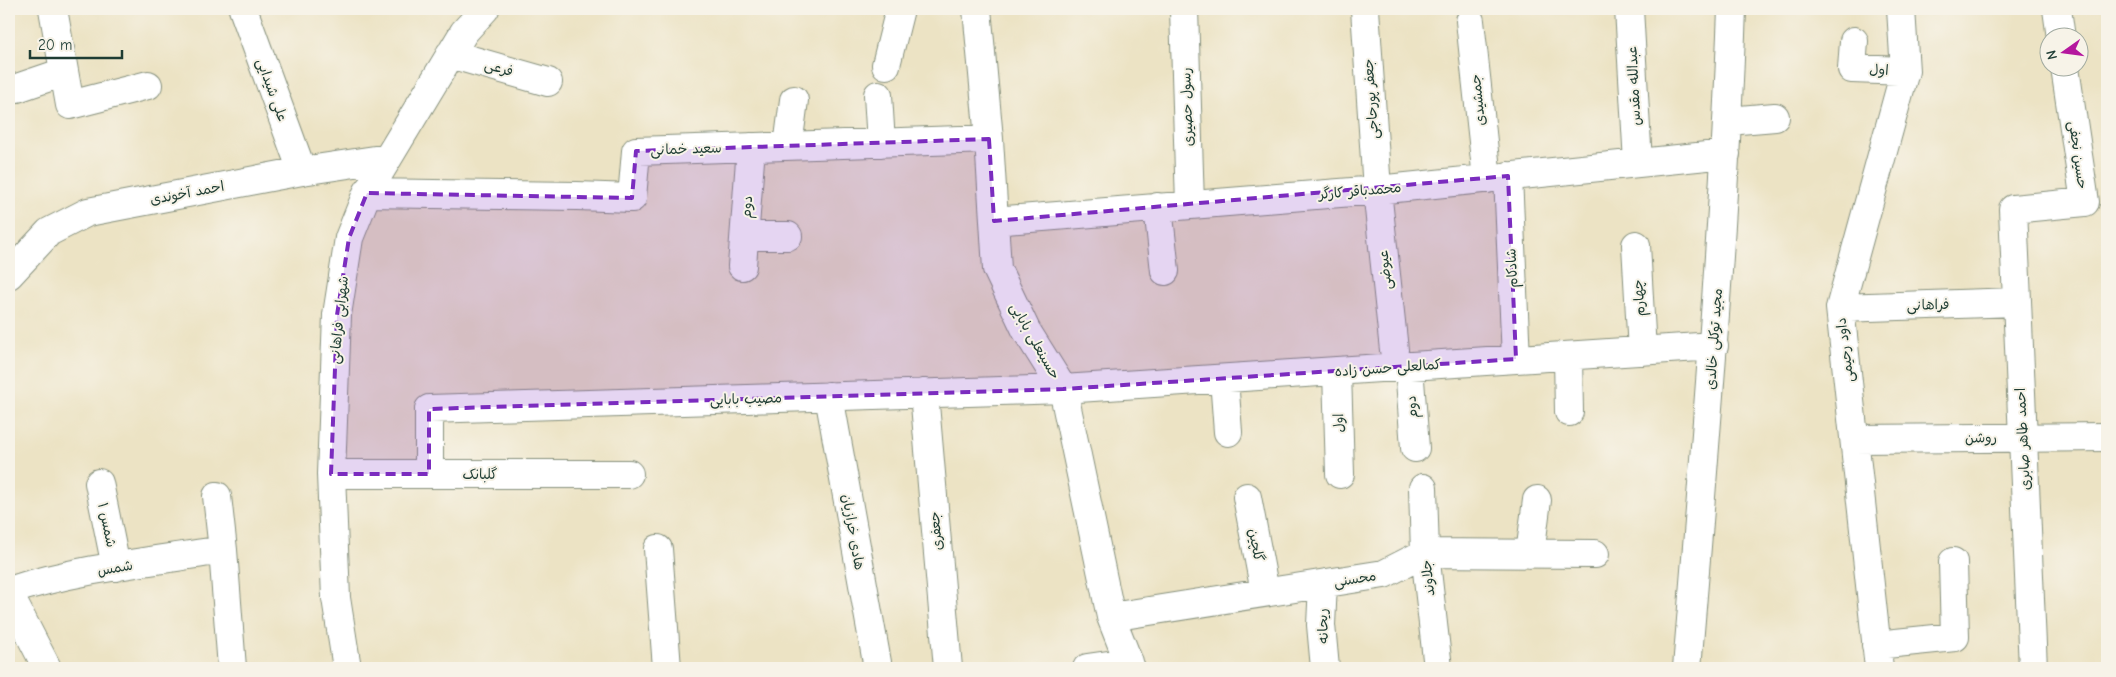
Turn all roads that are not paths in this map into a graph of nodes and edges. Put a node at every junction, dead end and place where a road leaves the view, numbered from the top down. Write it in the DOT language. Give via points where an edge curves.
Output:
graph roads {
  1 [pos="53,9"];
  2 [pos="243,9"];
  3 [pos="485,9"];
  4 [pos="900,9"];
  5 [pos="977,9"];
  6 [pos="1184,9"];
  7 [pos="1365,9"];
  8 [pos="1630,9"];
  9 [pos="1732,9"];
  10 [pos="1901,9"];
  11 [pos="2057,9"];
  12 [pos="1470,21"];
  13 [pos="2060,28"];
  14 [pos="457,32"];
  15 [pos="1854,40"];
  16 [pos="886,65"];
  17 [pos="1905,71"];
  18 [pos="64,72"];
  19 [pos="2066,78"];
  20 [pos="548,82"];
  21 [pos="148,85"];
  22 [pos="18,88"];
  23 [pos="878,95"];
  24 [pos="794,100"];
  25 [pos="1776,116"];
  26 [pos="1728,120"];
  27 [pos="989,139"];
  28 [pos="880,142"];
  29 [pos="788,146"];
  30 [pos="751,147"];
  31 [pos="1726,154"];
  32 [pos="388,158"];
  33 [pos="1638,163"];
  34 [pos="302,171"];
  35 [pos="1497,178"];
  36 [pos="1377,190"];
  37 [pos="367,192"];
  38 [pos="1190,205"];
  39 [pos="1158,207"];
  40 [pos="2013,209"];
  41 [pos="994,221"];
  42 [pos="745,236"];
  43 [pos="788,236"];
  44 [pos="1636,245"];
  45 [pos="742,266"];
  46 [pos="1165,270"];
  47 [pos="9,275"];
  48 [pos="2017,302"];
  49 [pos="1840,308"];
  50 [pos="1714,346"];
  51 [pos="1642,351"];
  52 [pos="1568,356"];
  53 [pos="1401,358"];
  54 [pos="1516,359"];
  55 [pos="1337,371"];
  56 [pos="1224,379"];
  57 [pos="1063,389"];
  58 [pos="924,393"];
  59 [pos="829,396"];
  60 [pos="1569,412"];
  61 [pos="1228,432"];
  62 [pos="2023,437"];
  63 [pos="2107,437"];
  64 [pos="1855,439"];
  65 [pos="1415,448"];
  66 [pos="331,474"];
  67 [pos="429,474"];
  68 [pos="629,474"];
  69 [pos="1340,474"];
  70 [pos="99,483"];
  71 [pos="1423,488"];
  72 [pos="217,496"];
  73 [pos="1247,497"];
  74 [pos="1537,500"];
  75 [pos="658,549"];
  76 [pos="223,550"];
  77 [pos="1425,553"];
  78 [pos="1530,554"];
  79 [pos="1595,554"];
  80 [pos="1953,562"];
  81 [pos="116,567"];
  82 [pos="1323,584"];
  83 [pos="1264,592"];
  84 [pos="9,593"];
  85 [pos="1111,616"];
  86 [pos="1877,656"];
  87 [pos="1130,665"];
  88 [pos="47,668"];
  89 [pos="232,668"];
  90 [pos="347,668"];
  91 [pos="667,668"];
  92 [pos="878,668"];
  93 [pos="948,668"];
  94 [pos="1087,668"];
  95 [pos="1325,668"];
  96 [pos="1438,668"];
  97 [pos="1687,668"];
  98 [pos="2033,668"];
  1 -- 18 [label="street"];
  2 -- 34 [label="street, علی شیدایی"];
  3 -- 14 [label="street, شهرابی فراهانی"];
  4 -- 16 [label="street"];
  5 -- 27 [label="street, حسینعلی بابایی"];
  6 -- 38 [label="street, رسول حصیری"];
  7 -- 36 [label="street, جعفر پورحاجی"];
  8 -- 33 [label="street, عبدالله مقدس"];
  9 -- 26 [label="street, مجید توکلی خالدی"];
  10 -- 17 [label="street, داود رحیمی"];
  11 -- 13 [label="street"];
  12 -- 35 [label="street, جمشیدی"];
  14 -- 20 [label="street, فرعی"];
  14 -- 32 [label="street, شهرابی فراهانی"];
  15 -- 17 [label="street, اول" via="1852,69"];
  17 -- 49 [label="street, داود رحیمی"];
  18 -- 21 [label="street" via="70,105"];
  18 -- 22 [label="street"];
  19 -- 40 [label="street, حسین نجفی" via="2085,202"];
  23 -- 28 [label="street"];
  24 -- 29 [label="street"];
  25 -- 26 [label="street"];
  26 -- 31 [label="street, مجید توکلی خالدی"];
  27 -- 28 [label="street, سعید خمانی"];
  27 -- 41 [label="street, حسینعلی بابایی"];
  28 -- 29 [label="street, سعید خمانی"];
  29 -- 30 [label="street, سعید خمانی"];
  30 -- 37 [label="street, سعید خمانی" via="636,151 632,198"];
  30 -- 42 [label="street, دوم"];
  31 -- 33 [label="street, محمدباقر کارگر"];
  31 -- 50 [label="street, مجید توکلی خالدی"];
  32 -- 34 [label="street, احمد آخوندی"];
  32 -- 37 [label="street, شهرابی فراهانی"];
  33 -- 35 [label="street, محمدباقر کارگر"];
  34 -- 47 [label="street, احمد آخوندی" via="88,212 49,232"];
  35 -- 36 [label="street, محمدباقر کارگر"];
  35 -- 54 [label="street, شادکام"];
  36 -- 38 [label="street, محمدباقر کارگر"];
  36 -- 53 [label="street, عیوضی"];
  37 -- 66 [label="street, شهرابی فراهانی" via="349,238 337,315"];
  38 -- 39 [label="street, محمدباقر کارگر"];
  39 -- 41 [label="street, محمدباقر کارگر"];
  39 -- 46 [label="street"];
  40 -- 48 [label="street, احمد طاهر صابری"];
  41 -- 57 [label="street, حسینعلی بابایی" via="997,269 1026,330"];
  42 -- 43 [label="street"];
  42 -- 45 [label="street, دوم"];
  44 -- 51 [label="street, چهارم"];
  48 -- 49 [label="street, فراهانی"];
  48 -- 62 [label="street, احمد طاهر صابری"];
  49 -- 64 [label="street, داود رحیمی"];
  50 -- 51 [label="street, کمالعلی حسن زاده"];
  50 -- 97 [label="street, مجید توکلی خالدی"];
  51 -- 52 [label="street, کمالعلی حسن زاده"];
  52 -- 54 [label="street, کمالعلی حسن زاده"];
  52 -- 60 [label="street"];
  53 -- 54 [label="street, کمالعلی حسن زاده"];
  53 -- 55 [label="street, کمالعلی حسن زاده"];
  53 -- 65 [label="street, دوم"];
  55 -- 56 [label="street, کمالعلی حسن زاده"];
  55 -- 69 [label="street, اول"];
  56 -- 57 [label="street, کمالعلی حسن زاده"];
  56 -- 61 [label="street"];
  57 -- 58 [label="street, مصیب بابایی"];
  57 -- 85 [label="street, حسینعلی بابایی"];
  58 -- 59 [label="street, مصیب بابایی"];
  58 -- 93 [label="street, جعفری"];
  59 -- 67 [label="street, مصیب بابایی" via="429,409"];
  59 -- 92 [label="street, هادی خرازیان"];
  62 -- 63 [label="street, روشن"];
  62 -- 64 [label="street, روشن"];
  62 -- 98 [label="street, احمد طاهر صابری"];
  64 -- 86 [label="street, داود رحیمی"];
  66 -- 67 [label="street, گلبانک"];
  66 -- 90 [label="street, شهرابی فراهانی" via="336,598"];
  67 -- 68 [label="street, گلبانک"];
  70 -- 81 [label="street, شمس ۱"];
  71 -- 77 [label="street, جلاوند"];
  72 -- 76 [label="street"];
  73 -- 83 [label="street, گلچین"];
  74 -- 78 [label="street"];
  75 -- 91 [label="street"];
  76 -- 81 [label="street, شمس"];
  76 -- 89 [label="street"];
  77 -- 78 [label="street, محسنی"];
  77 -- 82 [label="street, محسنی" via="1384,574"];
  77 -- 96 [label="street, جلاوند"];
  78 -- 79 [label="street, محسنی"];
  80 -- 86 [label="street" via="1955,637"];
  81 -- 84 [label="street, شمس" via="32,583"];
  82 -- 83 [label="street, محسنی"];
  82 -- 95 [label="street, ریحانه" via="1321,626"];
  83 -- 85 [label="street, محسنی"];
  84 -- 88 [label="street"];
  85 -- 87 [label="street, حسینعلی بابایی"];
  87 -- 94 [label="street"];
}
